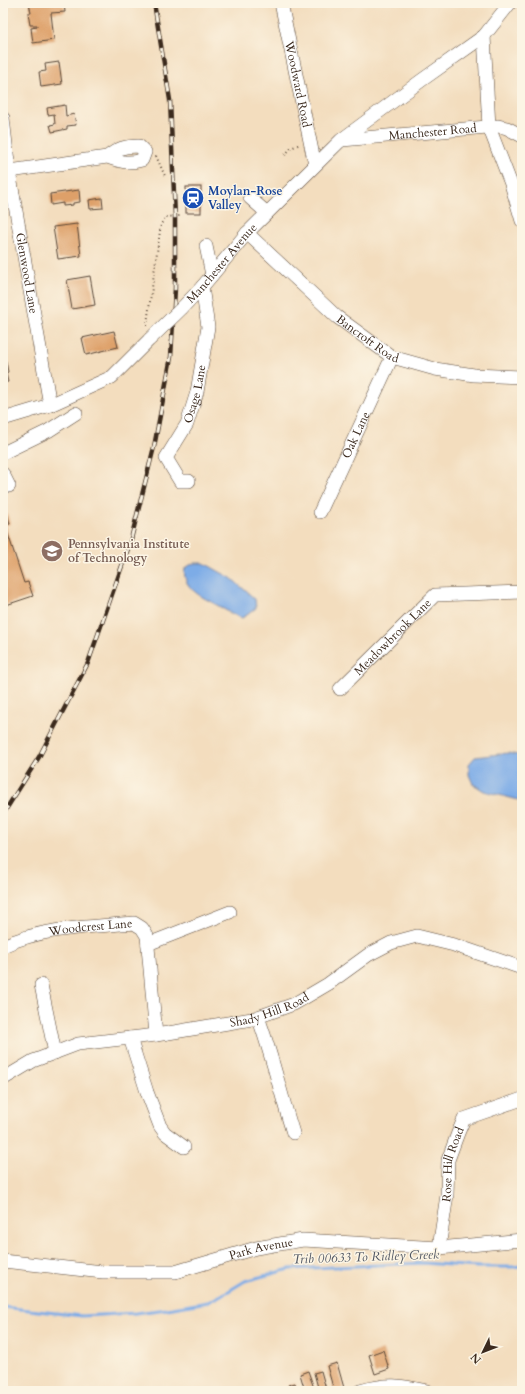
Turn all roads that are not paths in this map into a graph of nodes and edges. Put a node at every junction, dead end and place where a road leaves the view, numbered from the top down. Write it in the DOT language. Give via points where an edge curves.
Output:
graph roads {
  1 [pos="281,3"];
  2 [pos="510,3"];
  3 [pos="484,36"];
  4 [pos="3,118"];
  5 [pos="489,127"];
  6 [pos="522,136"];
  7 [pos="341,140"];
  8 [pos="145,152"];
  9 [pos="315,165"];
  10 [pos="6,172"];
  11 [pos="250,198"];
  12 [pos="267,213"];
  13 [pos="522,221"];
  14 [pos="247,233"];
  15 [pos="223,262"];
  16 [pos="212,275"];
  17 [pos="202,287"];
  18 [pos="392,357"];
  19 [pos="522,377"];
  20 [pos="50,405"];
  21 [pos="76,413"];
  22 [pos="3,419"];
  23 [pos="3,453"];
  24 [pos="3,474"];
  25 [pos="189,481"];
  26 [pos="9,486"];
  27 [pos="320,512"];
  28 [pos="522,592"];
  29 [pos="340,689"];
  30 [pos="230,912"];
  31 [pos="148,944"];
  32 [pos="3,946"];
  33 [pos="522,968"];
  34 [pos="41,985"];
  35 [pos="258,1017"];
  36 [pos="156,1035"];
  37 [pos="130,1038"];
  38 [pos="54,1053"];
  39 [pos="3,1079"];
  40 [pos="522,1099"];
  41 [pos="293,1133"];
  42 [pos="184,1147"];
  43 [pos="522,1240"];
  44 [pos="439,1248"];
  45 [pos="3,1261"];
  46 [pos="360,1391"];
  47 [pos="427,1391"];
  1 -- 9 [label="street, Woodward Road"];
  2 -- 3 [label="street, Manchester Avenue"];
  3 -- 5 [label="street"];
  3 -- 7 [label="street, Manchester Avenue"];
  4 -- 10 [label="street, Glenwood Lane"];
  5 -- 6 [label="street, Manchester Road" via="507,128"];
  5 -- 7 [label="street, Manchester Road"];
  5 -- 13 [label="street"];
  7 -- 9 [label="street, Manchester Avenue"];
  8 -- 10 [label="street" via="142,160 132,163 107,157"];
  9 -- 12 [label="street, Manchester Avenue"];
  10 -- 20 [label="street, Glenwood Lane"];
  11 -- 12 [label="street"];
  12 -- 14 [label="street, Manchester Avenue"];
  14 -- 15 [label="street, Manchester Avenue"];
  14 -- 18 [label="street, Bancroft Road" via="337,317"];
  15 -- 16 [label="street, Manchester Avenue"];
  15 -- 16 [label="street" via="206,246"];
  16 -- 17 [label="street, Manchester Avenue"];
  17 -- 20 [label="street, Manchester Avenue, bridge" via="182,308 149,334 112,377"];
  17 -- 25 [label="street, Osage Lane" via="208,327 197,392 187,424 166,458 180,481"];
  18 -- 19 [label="street, Bancroft Road" via="435,369 474,375"];
  18 -- 27 [label="street, Oak Lane"];
  20 -- 22 [label="street, Manchester Avenue"];
  21 -- 23 [label="street" via="48,431"];
  24 -- 26 [label="street"];
  28 -- 29 [label="street, Meadowbrook Lane" via="435,595"];
  30 -- 31 [label="street"];
  31 -- 32 [label="street, Woodcrest Lane" via="142,928 134,923 58,930"];
  31 -- 36 [label="street, Woodcrest Lane"];
  33 -- 35 [label="street, Shady Hill Road" via="454,945 417,936 391,943 368,955 328,984 294,1004"];
  34 -- 38 [label="street"];
  35 -- 36 [label="street, Shady Hill Road"];
  35 -- 41 [label="street" via="268,1043"];
  36 -- 37 [label="street, Shady Hill Road"];
  37 -- 38 [label="street, Shady Hill Road" via="78,1044"];
  37 -- 42 [label="street" via="160,1126"];
  38 -- 39 [label="street, Shady Hill Road" via="33,1061"];
  40 -- 44 [label="street, Rose Hill Road" via="464,1119 448,1160 447,1195"];
  43 -- 44 [label="street, Park Avenue"];
  44 -- 45 [label="street, Park Avenue" via="303,1240 256,1248 175,1272 103,1272"];
  46 -- 47 [label="street" via="388,1385"];
}
